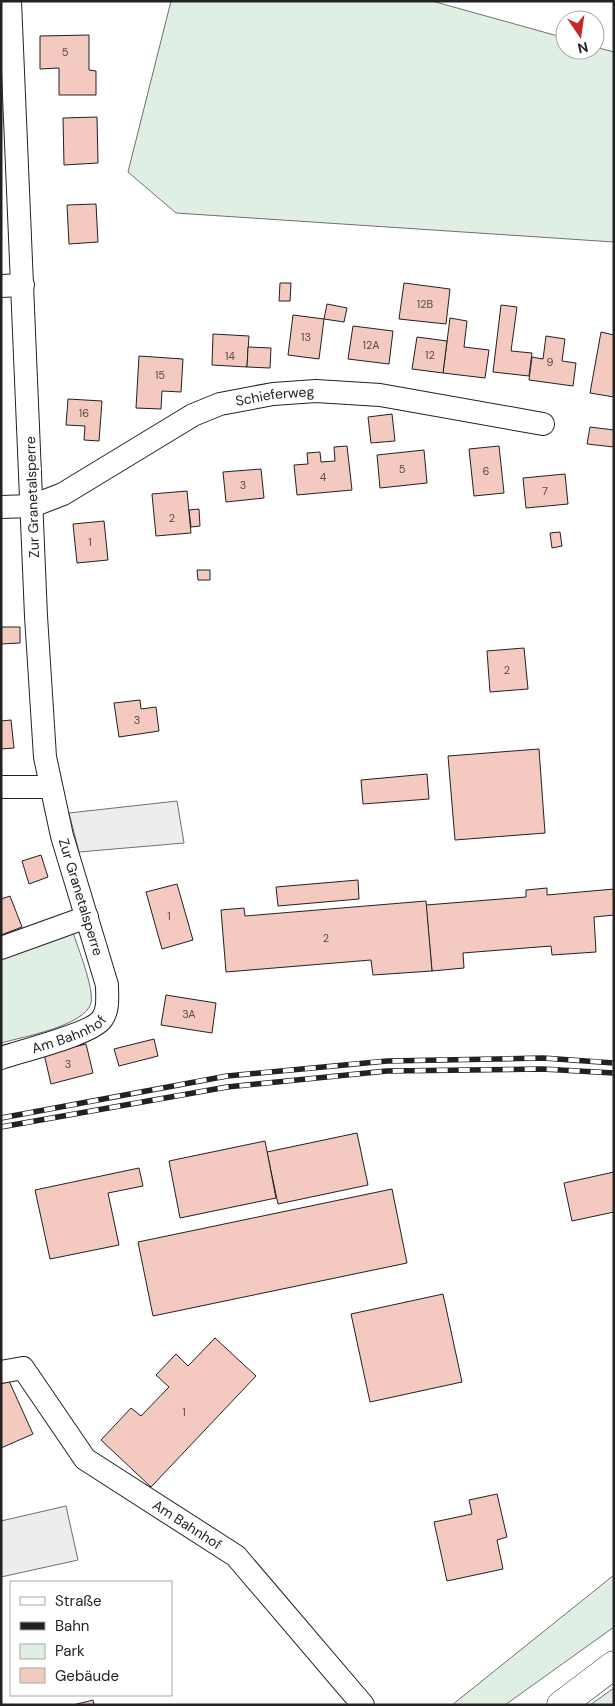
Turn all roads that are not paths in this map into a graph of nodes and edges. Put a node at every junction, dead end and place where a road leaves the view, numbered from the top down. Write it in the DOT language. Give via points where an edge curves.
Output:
graph roads {
  1 [pos="10,1"];
  2 [pos="12,285"];
  3 [pos="543,424"];
  4 [pos="32,506"];
  5 [pos="1,507"];
  6 [pos="1,787"];
  7 [pos="50,787"];
  8 [pos="87,917"];
  9 [pos="1,948"];
  10 [pos="107,985"];
  11 [pos="1,1058"];
  12 [pos="1,1372"];
  13 [pos="614,1664"];
  14 [pos="363,1705"];
  15 [pos="561,1705"];
  1 -- 2 [label="street, Zur Granetalsperre"];
  2 -- 4 [label="street, Zur Granetalsperre"];
  3 -- 4 [label="street, Schieferweg" via="380,395 316,390 273,394 220,404 193,415 63,494"];
  4 -- 5 [label="street, Schieferweg"];
  4 -- 7 [label="street, Zur Granetalsperre"];
  6 -- 7 [label="street"];
  7 -- 8 [label="street, Zur Granetalsperre"];
  8 -- 9 [label="street"];
  8 -- 10 [label="street, Zur Granetalsperre"];
  10 -- 11 [label="street, Am Bahnhof" via="107,1009 101,1021 70,1036"];
  12 -- 14 [label="street, Am Bahnhof" via="23,1368 85,1459 236,1556"];
  13 -- 15 [label="highway"];
}
